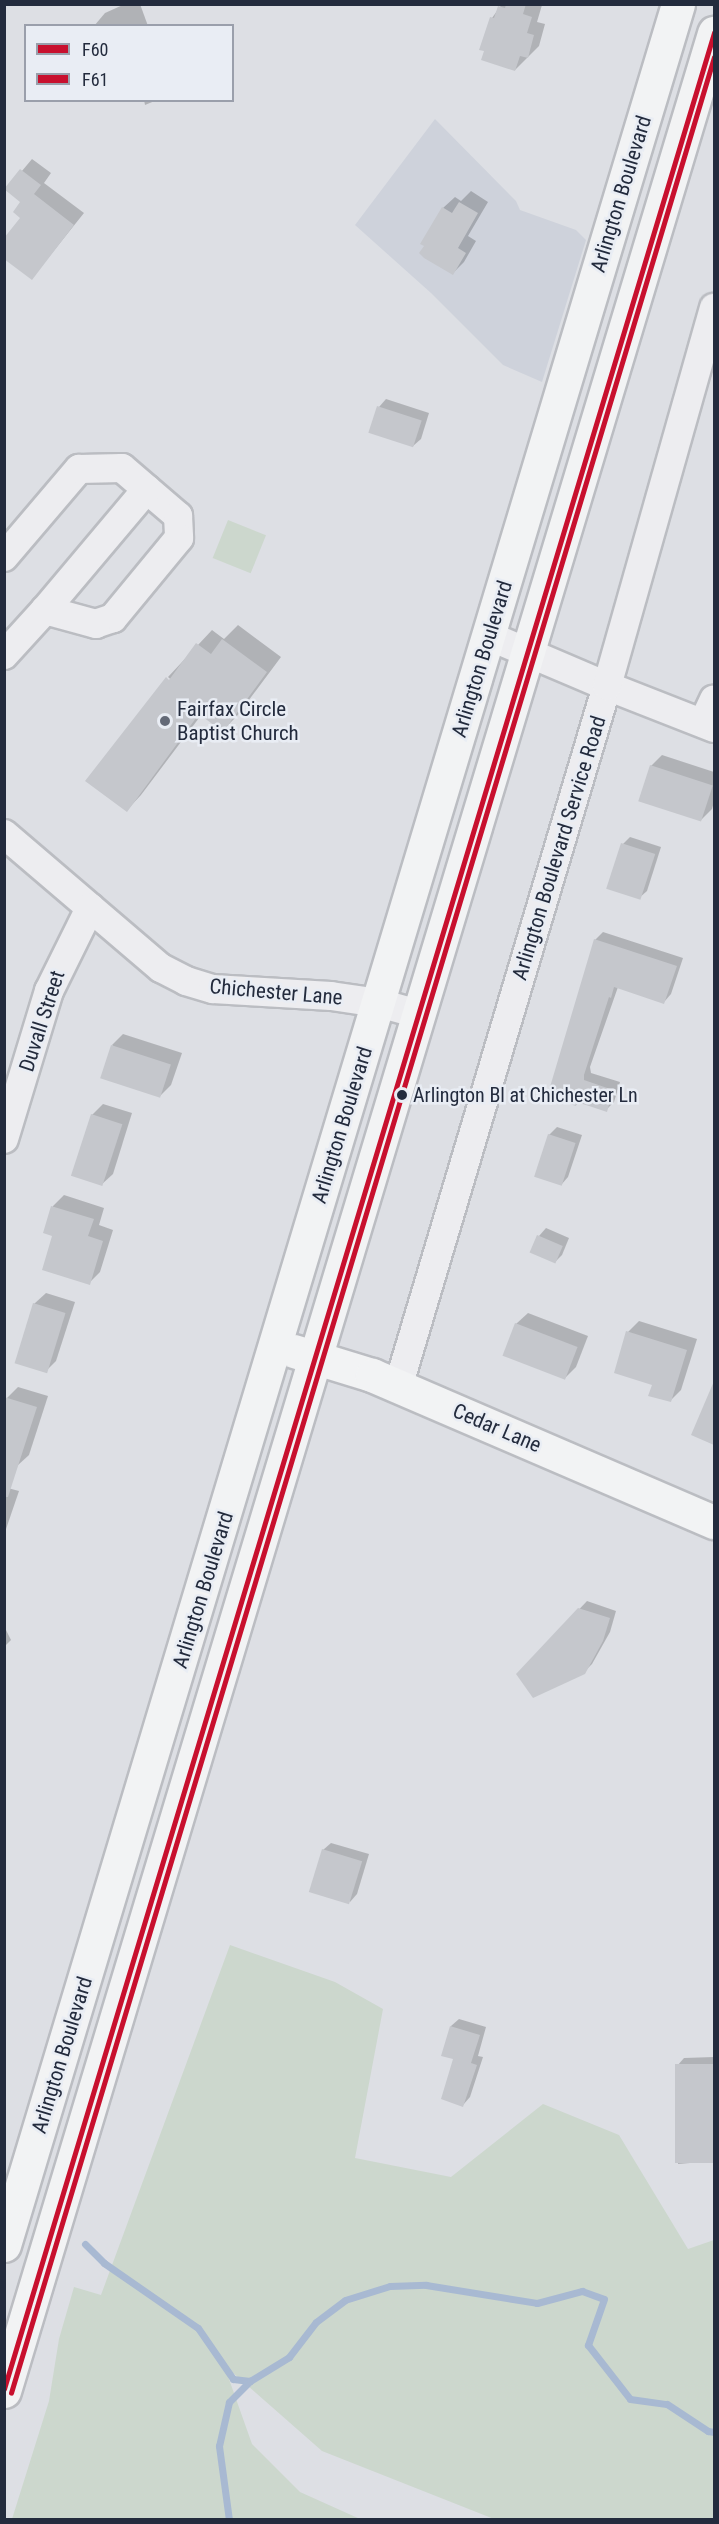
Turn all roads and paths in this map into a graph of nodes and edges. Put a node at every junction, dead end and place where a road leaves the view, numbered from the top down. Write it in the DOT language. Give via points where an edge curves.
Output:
graph roads {
  1 [pos="678,4"];
  2 [pos="714,33"];
  3 [pos="714,308"];
  4 [pos="147,489"];
  5 [pos="4,557"];
  6 [pos="45,610"];
  7 [pos="489,636"];
  8 [pos="528,653"];
  9 [pos="4,655"];
  10 [pos="607,686"];
  11 [pos="710,717"];
  12 [pos="4,834"];
  13 [pos="90,908"];
  14 [pos="379,1003"];
  15 [pos="419,1014"];
  16 [pos="4,1139"];
  17 [pos="276,1345"];
  18 [pos="316,1357"];
  19 [pos="398,1387"];
  20 [pos="714,1522"];
  21 [pos="4,2245"];
  22 [pos="4,2391"];
  1 -- 7 [label="main road, Arlington Boulevard"];
  2 -- 8 [label="main road, Arlington Boulevard"];
  3 -- 10 [label="street, Arlington Boulevard Service Road"];
  4 -- 5 [label="street" via="122,468 79,469"];
  4 -- 6 [label="street"];
  4 -- 6 [label="street" via="178,516 179,538 113,618 96,624"];
  6 -- 9 [label="street"];
  7 -- 8 [label="street"];
  7 -- 14 [label="main road, Arlington Boulevard"];
  8 -- 10 [label="street"];
  8 -- 15 [label="main road, Arlington Boulevard"];
  10 -- 11 [label="street"];
  10 -- 19 [label="street, Arlington Boulevard Service Road"];
  12 -- 13 [label="street, Chichester Lane"];
  13 -- 14 [label="street, Chichester Lane" via="161,968 186,981 213,989"];
  13 -- 16 [label="street, Duvall Street" via="49,991"];
  14 -- 15 [label="street, Chichester Lane"];
  14 -- 17 [label="main road, Arlington Boulevard"];
  15 -- 18 [label="main road, Arlington Boulevard"];
  17 -- 18 [label="main road, Cedar Lane"];
  17 -- 21 [label="main road, Arlington Boulevard"];
  18 -- 19 [label="main road, Cedar Lane"];
  18 -- 22 [label="main road, Arlington Boulevard"];
  19 -- 20 [label="main road, Cedar Lane"];
}
